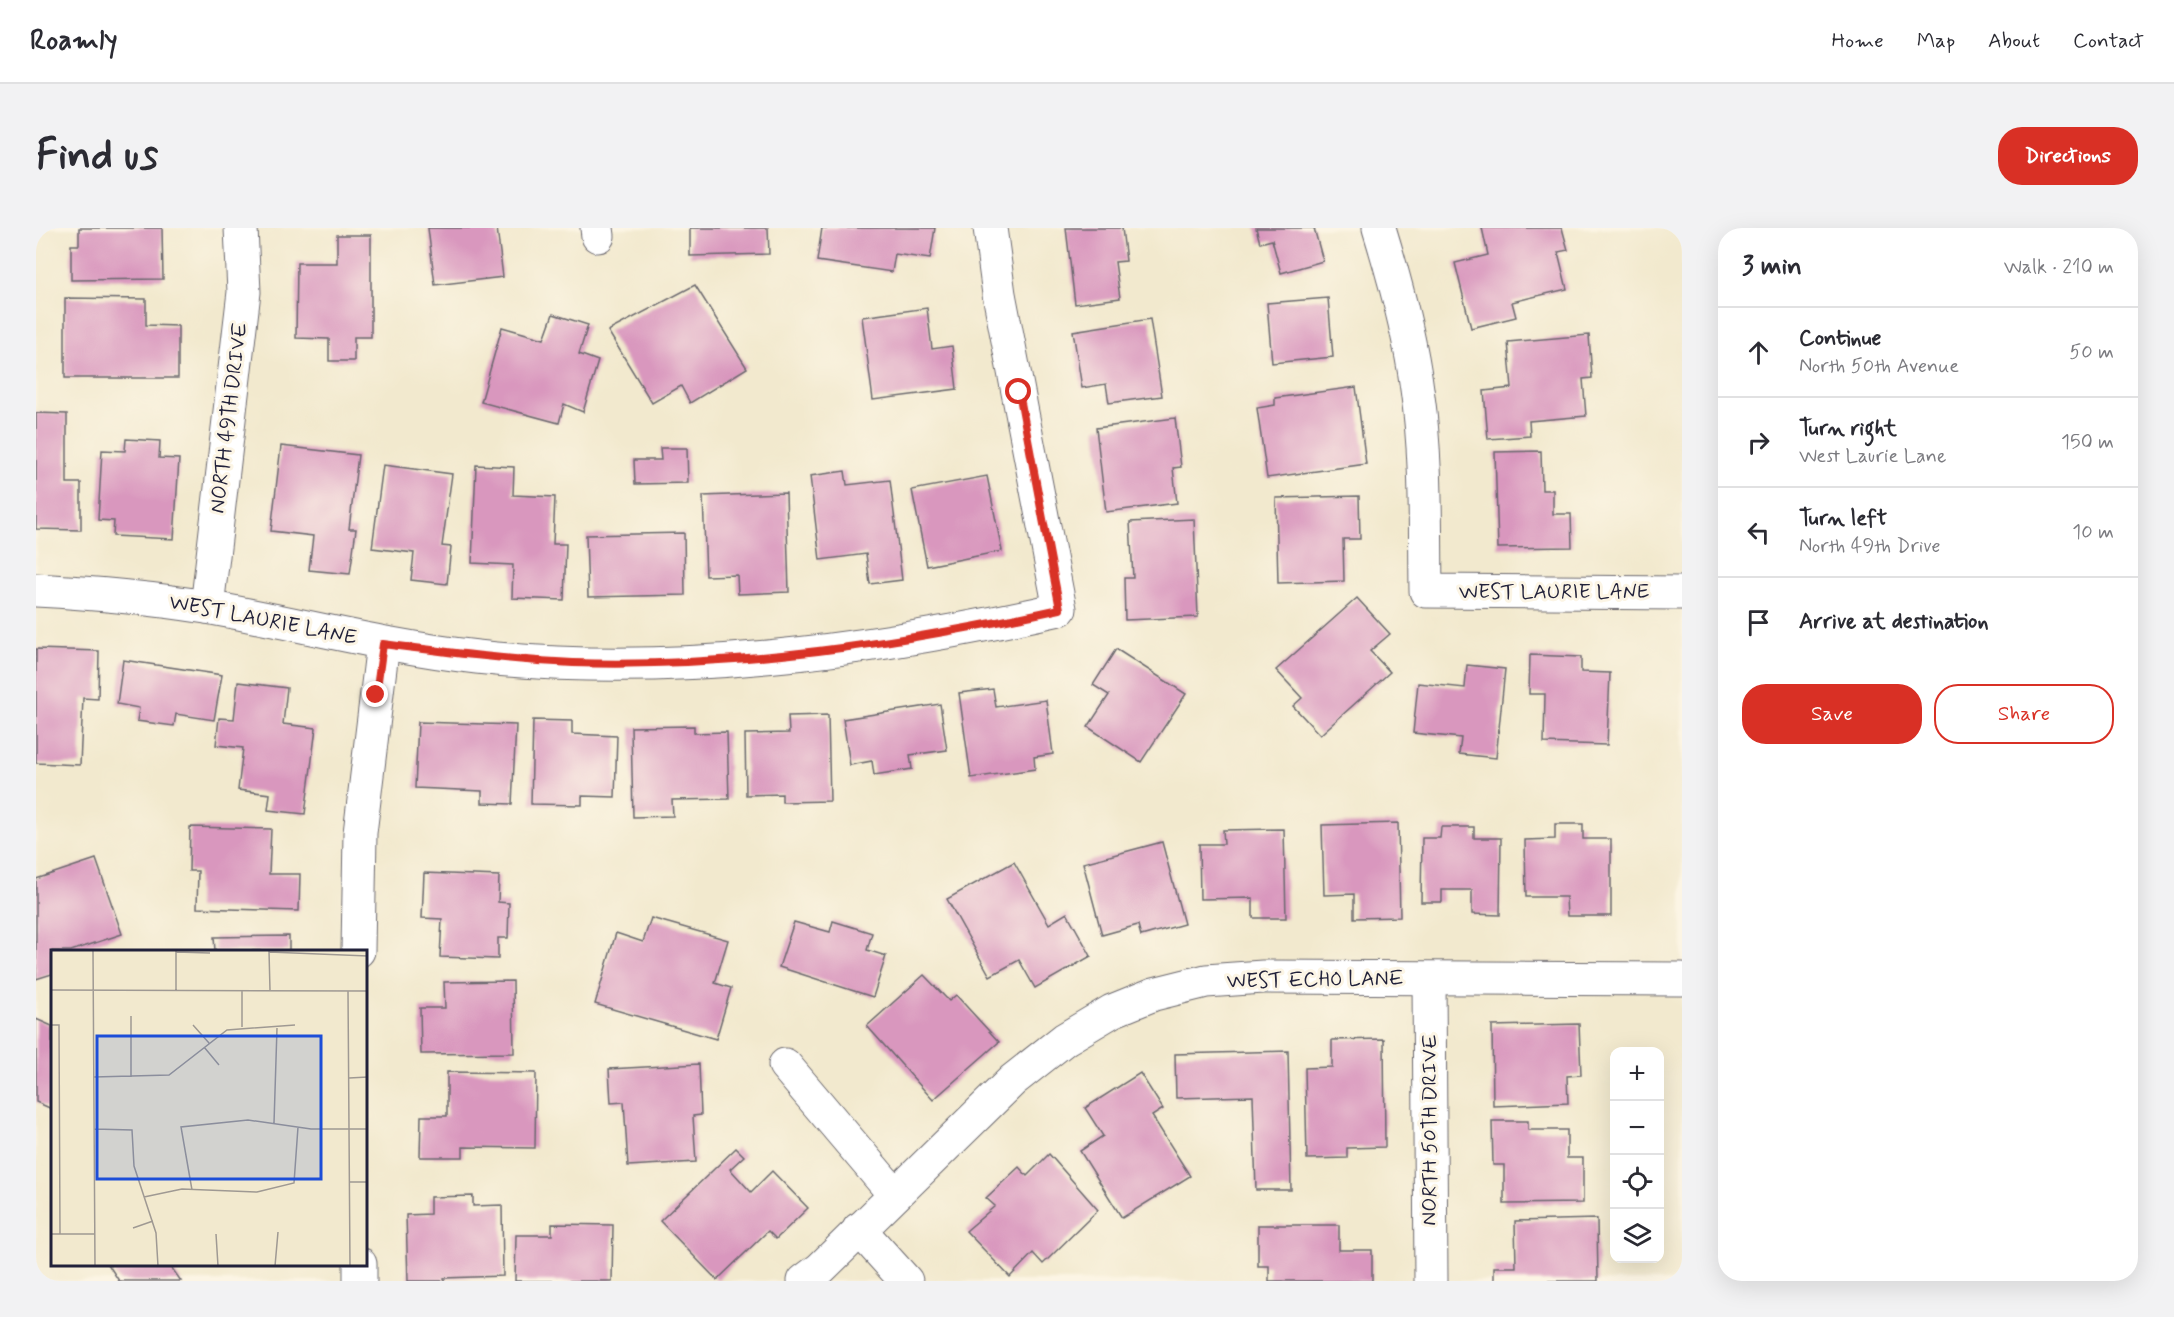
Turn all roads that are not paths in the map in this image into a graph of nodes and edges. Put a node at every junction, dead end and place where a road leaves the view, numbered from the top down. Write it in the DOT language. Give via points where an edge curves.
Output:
graph roads {
  1 [pos="241,228"];
  2 [pos="990,228"];
  3 [pos="1379,228"];
  4 [pos="36,590"];
  5 [pos="1682,593"];
  6 [pos="207,607"];
  7 [pos="383,644"];
  8 [pos="358,950"];
  9 [pos="1429,979"];
  10 [pos="1682,979"];
  11 [pos="785,1065"];
  12 [pos="895,1195"];
  13 [pos="859,1229"];
  14 [pos="804,1281"];
  15 [pos="906,1281"];
  16 [pos="1431,1281"];
  1 -- 6 [label="street, NORTH 49TH DRIVE" via="244,292"];
  2 -- 7 [label="street, WEST LAURIE LANE" via="999,294 1060,609 964,630 853,646 758,658 683,662 573,663 490,658"];
  3 -- 5 [label="street, WEST LAURIE LANE" via="1403,316 1417,388 1424,455 1426,591"];
  4 -- 6 [label="street, WEST LAURIE LANE" via="109,594"];
  6 -- 7 [label="street, WEST LAURIE LANE"];
  7 -- 8 [label="street" via="360,833"];
  9 -- 10 [label="street, WEST ECHO LANE"];
  9 -- 12 [label="street, WEST ECHO LANE" via="1263,977 1206,981 1154,994 1112,1011 1065,1039 1013,1080"];
  9 -- 16 [label="street, NORTH 50TH DRIVE"];
  11 -- 12 [label="street"];
  12 -- 13 [label="street, WEST ECHO LANE"];
  13 -- 14 [label="street, WEST ECHO LANE"];
  13 -- 15 [label="street"];
}
